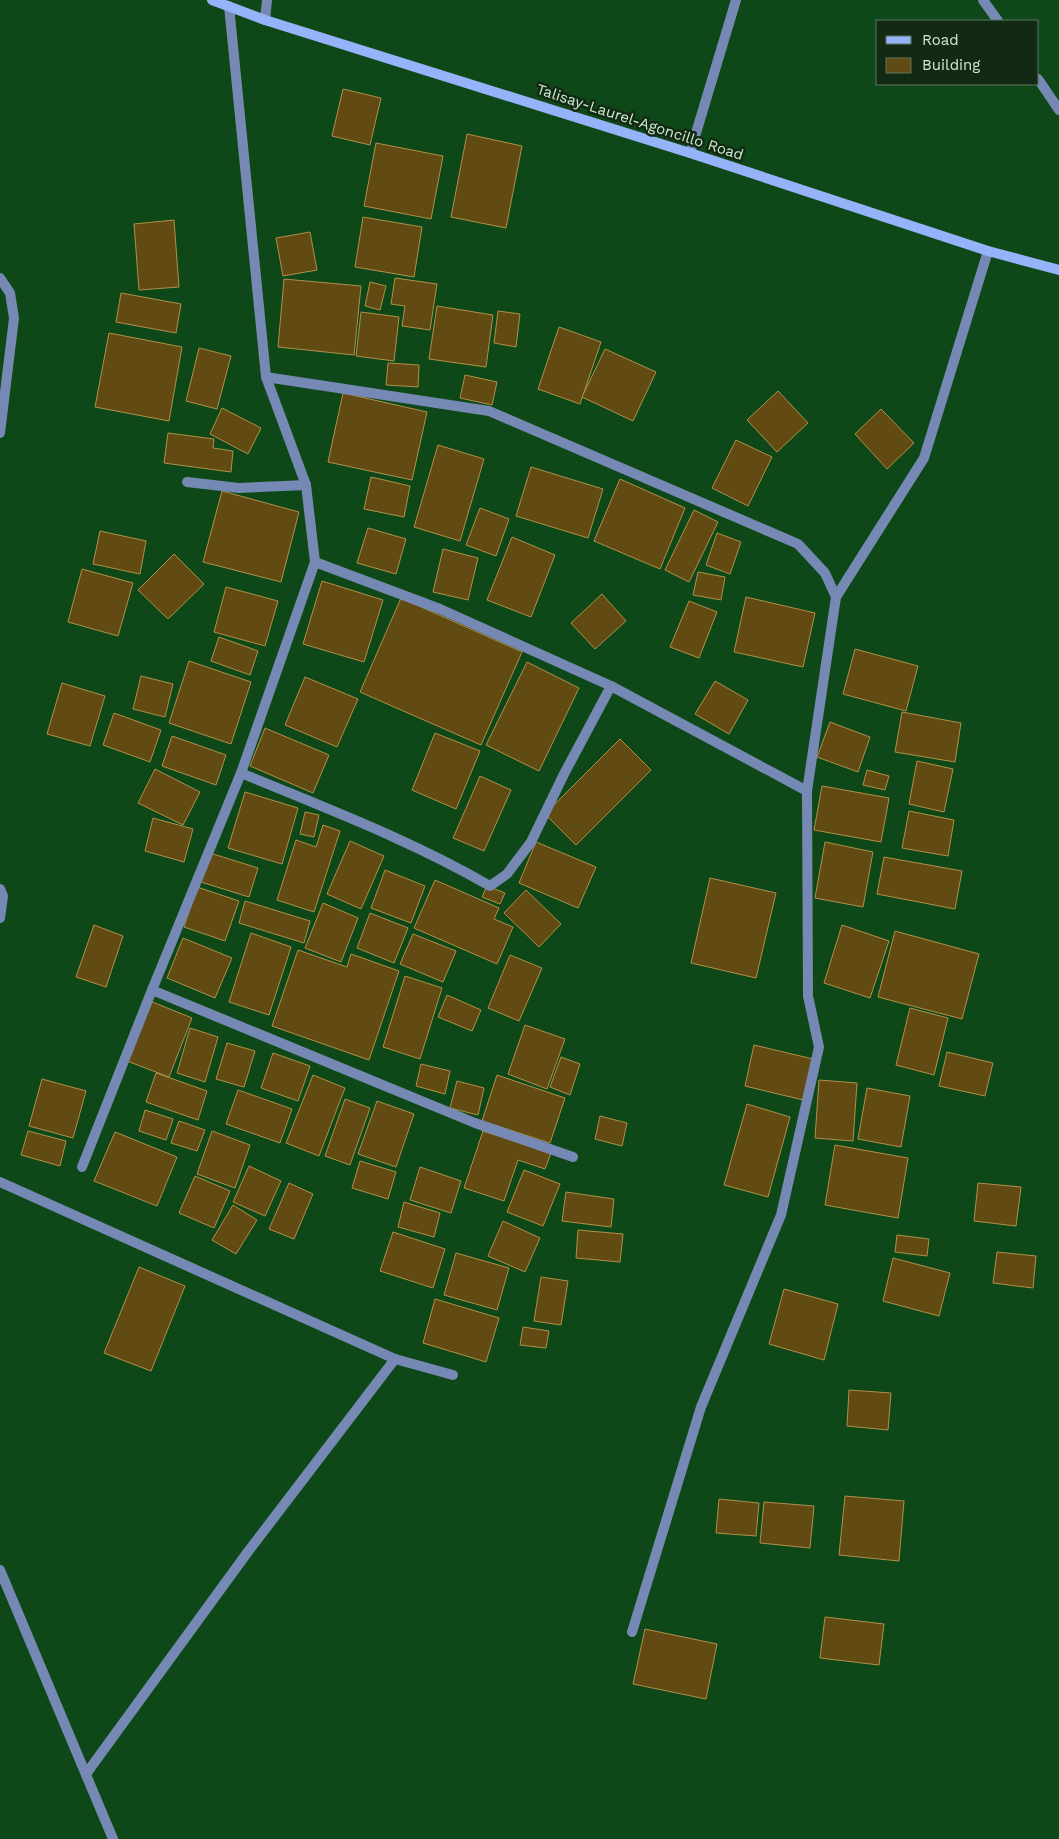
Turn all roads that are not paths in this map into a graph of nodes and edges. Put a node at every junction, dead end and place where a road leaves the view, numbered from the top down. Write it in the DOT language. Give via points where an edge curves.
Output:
graph roads {
  1 [pos="212,0"];
  2 [pos="267,0"];
  3 [pos="736,0"];
  4 [pos="983,0"];
  5 [pos="229,6"];
  6 [pos="265,20"];
  7 [pos="997,20"];
  8 [pos="1039,80"];
  9 [pos="1059,110"];
  10 [pos="690,153"];
  11 [pos="988,251"];
  12 [pos="1059,270"];
  13 [pos="0,278"];
  14 [pos="266,377"];
  15 [pos="0,433"];
  16 [pos="188,482"];
  17 [pos="306,485"];
  18 [pos="315,562"];
  19 [pos="836,597"];
  20 [pos="611,686"];
  21 [pos="241,773"];
  22 [pos="806,791"];
  23 [pos="0,889"];
  24 [pos="0,918"];
  25 [pos="152,990"];
  26 [pos="573,1157"];
  27 [pos="82,1167"];
  28 [pos="0,1182"];
  29 [pos="394,1359"];
  30 [pos="453,1375"];
  31 [pos="0,1570"];
  32 [pos="632,1632"];
  33 [pos="86,1774"];
  34 [pos="113,1839"];
  1 -- 5 [label="main road, Talisay-Laurel-Agoncillo Road"];
  2 -- 6 [label="street"];
  3 -- 10 [label="street"];
  4 -- 7 [label="street"];
  5 -- 6 [label="main road, Talisay-Laurel-Agoncillo Road"];
  5 -- 14 [label="street"];
  6 -- 10 [label="main road, Talisay-Laurel-Agoncillo Road"];
  8 -- 9 [label="street"];
  10 -- 11 [label="main road, Talisay-Laurel-Agoncillo Road"];
  11 -- 12 [label="main road, Talisay-Laurel-Agoncillo Road"];
  11 -- 19 [label="street" via="924,458"];
  13 -- 15 [label="street" via="10,293 14,318"];
  14 -- 17 [label="street"];
  14 -- 19 [label="street" via="489,410 798,544 825,573"];
  16 -- 17 [label="street" via="239,488"];
  17 -- 18 [label="street"];
  18 -- 20 [label="street" via="440,609"];
  18 -- 21 [label="street"];
  19 -- 22 [label="street"];
  20 -- 21 [label="street" via="530,842 507,874 490,886 450,862"];
  20 -- 22 [label="street"];
  21 -- 25 [label="street"];
  22 -- 32 [label="street" via="808,996 819,1047 781,1215 701,1407"];
  23 -- 24 [label="street" via="3,896"];
  25 -- 26 [label="street" via="475,1123"];
  25 -- 27 [label="street"];
  28 -- 29 [label="street"];
  29 -- 30 [label="street"];
  29 -- 33 [label="street" via="246,1553"];
  31 -- 33 [label="street"];
  33 -- 34 [label="street"];
}
